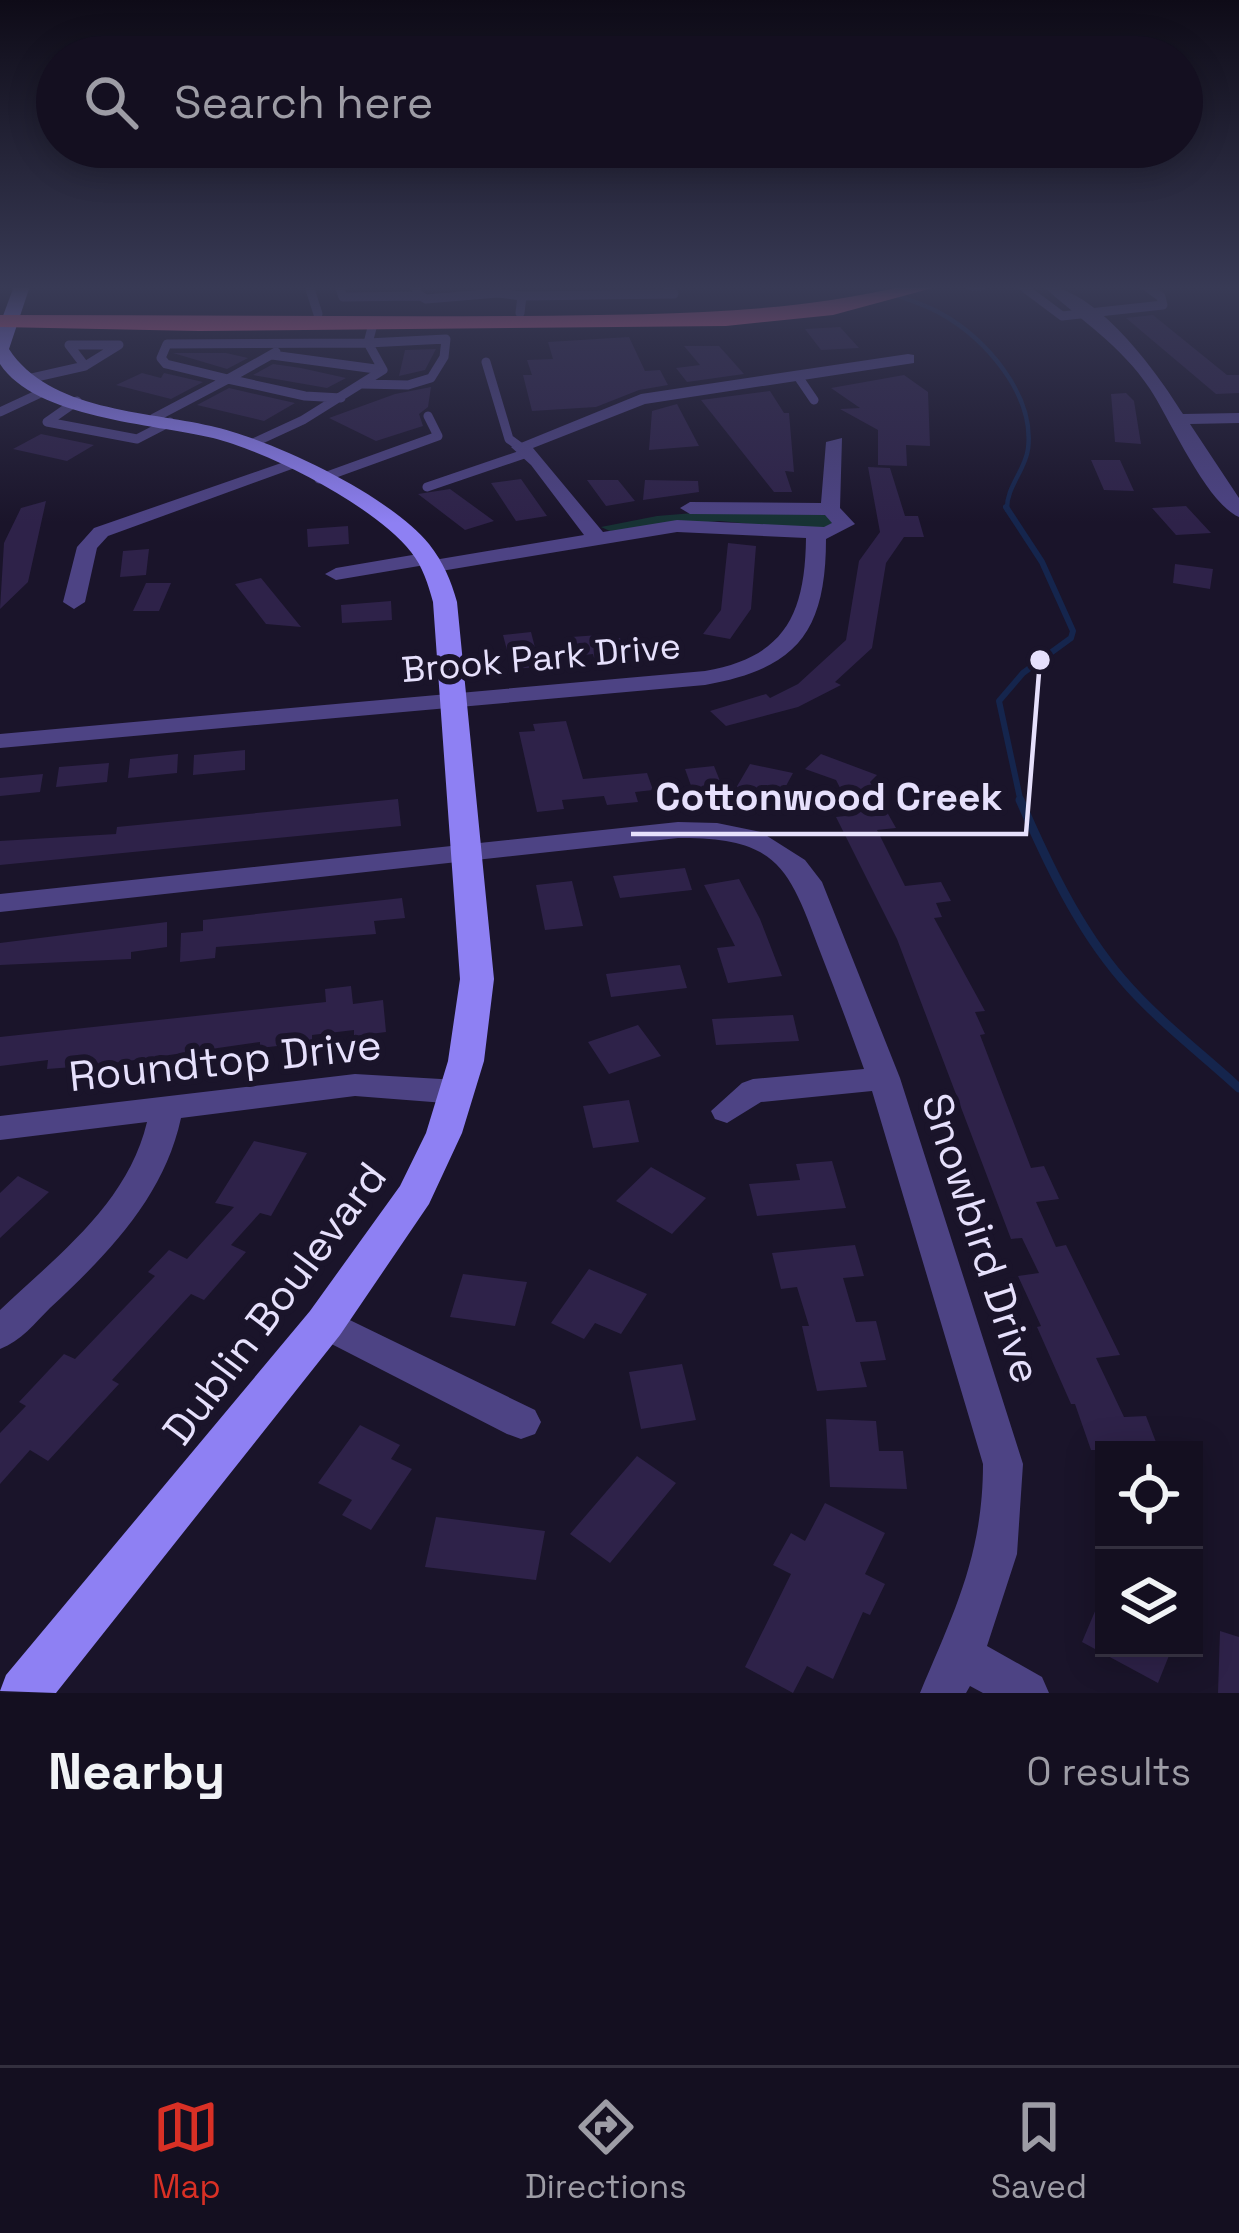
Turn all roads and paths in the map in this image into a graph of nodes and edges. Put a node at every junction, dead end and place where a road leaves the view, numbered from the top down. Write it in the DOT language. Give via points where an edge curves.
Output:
graph roads {
  1 [pos="9,365"];
  2 [pos="170,365"];
  3 [pos="254,365"];
  4 [pos="325,365"];
  5 [pos="382,365"];
  6 [pos="444,365"];
  7 [pos="487,365"];
  8 [pos="874,365"];
  9 [pos="1141,365"];
  10 [pos="85,366"];
  11 [pos="383,370"];
  12 [pos="799,378"];
  13 [pos="228,379"];
  14 [pos="362,384"];
  15 [pos="49,391"];
  16 [pos="342,398"];
  17 [pos="814,400"];
  18 [pos="0,412"];
  19 [pos="428,416"];
  20 [pos="1239,418"];
  21 [pos="1176,419"];
  22 [pos="162,420"];
  23 [pos="835,442"];
  24 [pos="251,444"];
  25 [pos="523,450"];
  26 [pos="307,472"];
  27 [pos="427,487"];
  28 [pos="830,509"];
  29 [pos="1239,511"];
  30 [pos="591,530"];
  31 [pos="816,534"];
  32 [pos="430,558"];
  33 [pos="336,574"];
  34 [pos="74,602"];
  35 [pos="455,700"];
  36 [pos="0,741"];
  37 [pos="468,853"];
  38 [pos="0,903"];
  39 [pos="884,1078"];
  40 [pos="458,1092"];
  41 [pos="167,1107"];
  42 [pos="728,1112"];
  43 [pos="0,1128"];
  44 [pos="325,1323"];
  45 [pos="0,1333"];
  46 [pos="520,1422"];
  47 [pos="952,1675"];
  48 [pos="24,1693"];
  49 [pos="1026,1693"];
  1 -- 15 [label="main road"];
  2 -- 13 [label="lane"];
  3 -- 13 [label="lane"];
  4 -- 11 [label="lane"];
  5 -- 11 [label="lane"];
  6 -- 14 [label="lane" via="425,382"];
  7 -- 25 [label="lane" via="508,440"];
  8 -- 12 [label="street"];
  9 -- 21 [label="street"];
  10 -- 15 [label="lane"];
  11 -- 14 [label="lane"];
  12 -- 17 [label="lane"];
  12 -- 25 [label="street" via="641,399"];
  13 -- 16 [label="lane"];
  13 -- 22 [label="lane"];
  14 -- 16 [label="lane"];
  15 -- 18 [label="lane"];
  15 -- 22 [label="main road"];
  16 -- 24 [label="lane"];
  19 -- 26 [label="lane" via="438,436"];
  20 -- 21 [label="street"];
  21 -- 29 [label="street"];
  22 -- 24 [label="main road"];
  23 -- 28 [label="street"];
  24 -- 26 [label="main road"];
  25 -- 27 [label="lane"];
  25 -- 30 [label="street"];
  26 -- 32 [label="main road" via="392,520"];
  26 -- 34 [label="street" via="92,530"];
  28 -- 30 [label="street" via="699,508"];
  28 -- 31 [label="street" via="843,527"];
  30 -- 31 [label="street" via="691,525"];
  30 -- 32 [label="street"];
  31 -- 35 [label="street, Brook Park Drive" via="800,629 757,665 705,678"];
  32 -- 33 [label="street"];
  32 -- 35 [label="main road, Dublin Boulevard" via="445,602"];
  35 -- 36 [label="street, Brook Park Drive" via="177,716"];
  35 -- 37 [label="main road, Dublin Boulevard"];
  37 -- 38 [label="street, Snowbird Drive"];
  37 -- 39 [label="street, Snowbird Drive" via="678,830 760,833 808,882"];
  37 -- 40 [label="main road, Dublin Boulevard" via="477,979"];
  39 -- 42 [label="street" via="753,1091"];
  39 -- 47 [label="street, Snowbird Drive" via="1003,1464 1000,1552"];
  40 -- 41 [label="street, Roundtop Drive" via="355,1085"];
  40 -- 44 [label="main road, Dublin Boulevard" via="415,1194"];
  41 -- 43 [label="street, Roundtop Drive"];
  41 -- 45 [label="street" via="157,1157 132,1199"];
  44 -- 46 [label="street"];
  44 -- 48 [label="main road, Dublin Boulevard"];
  47 -- 49 [label="street"];
}
